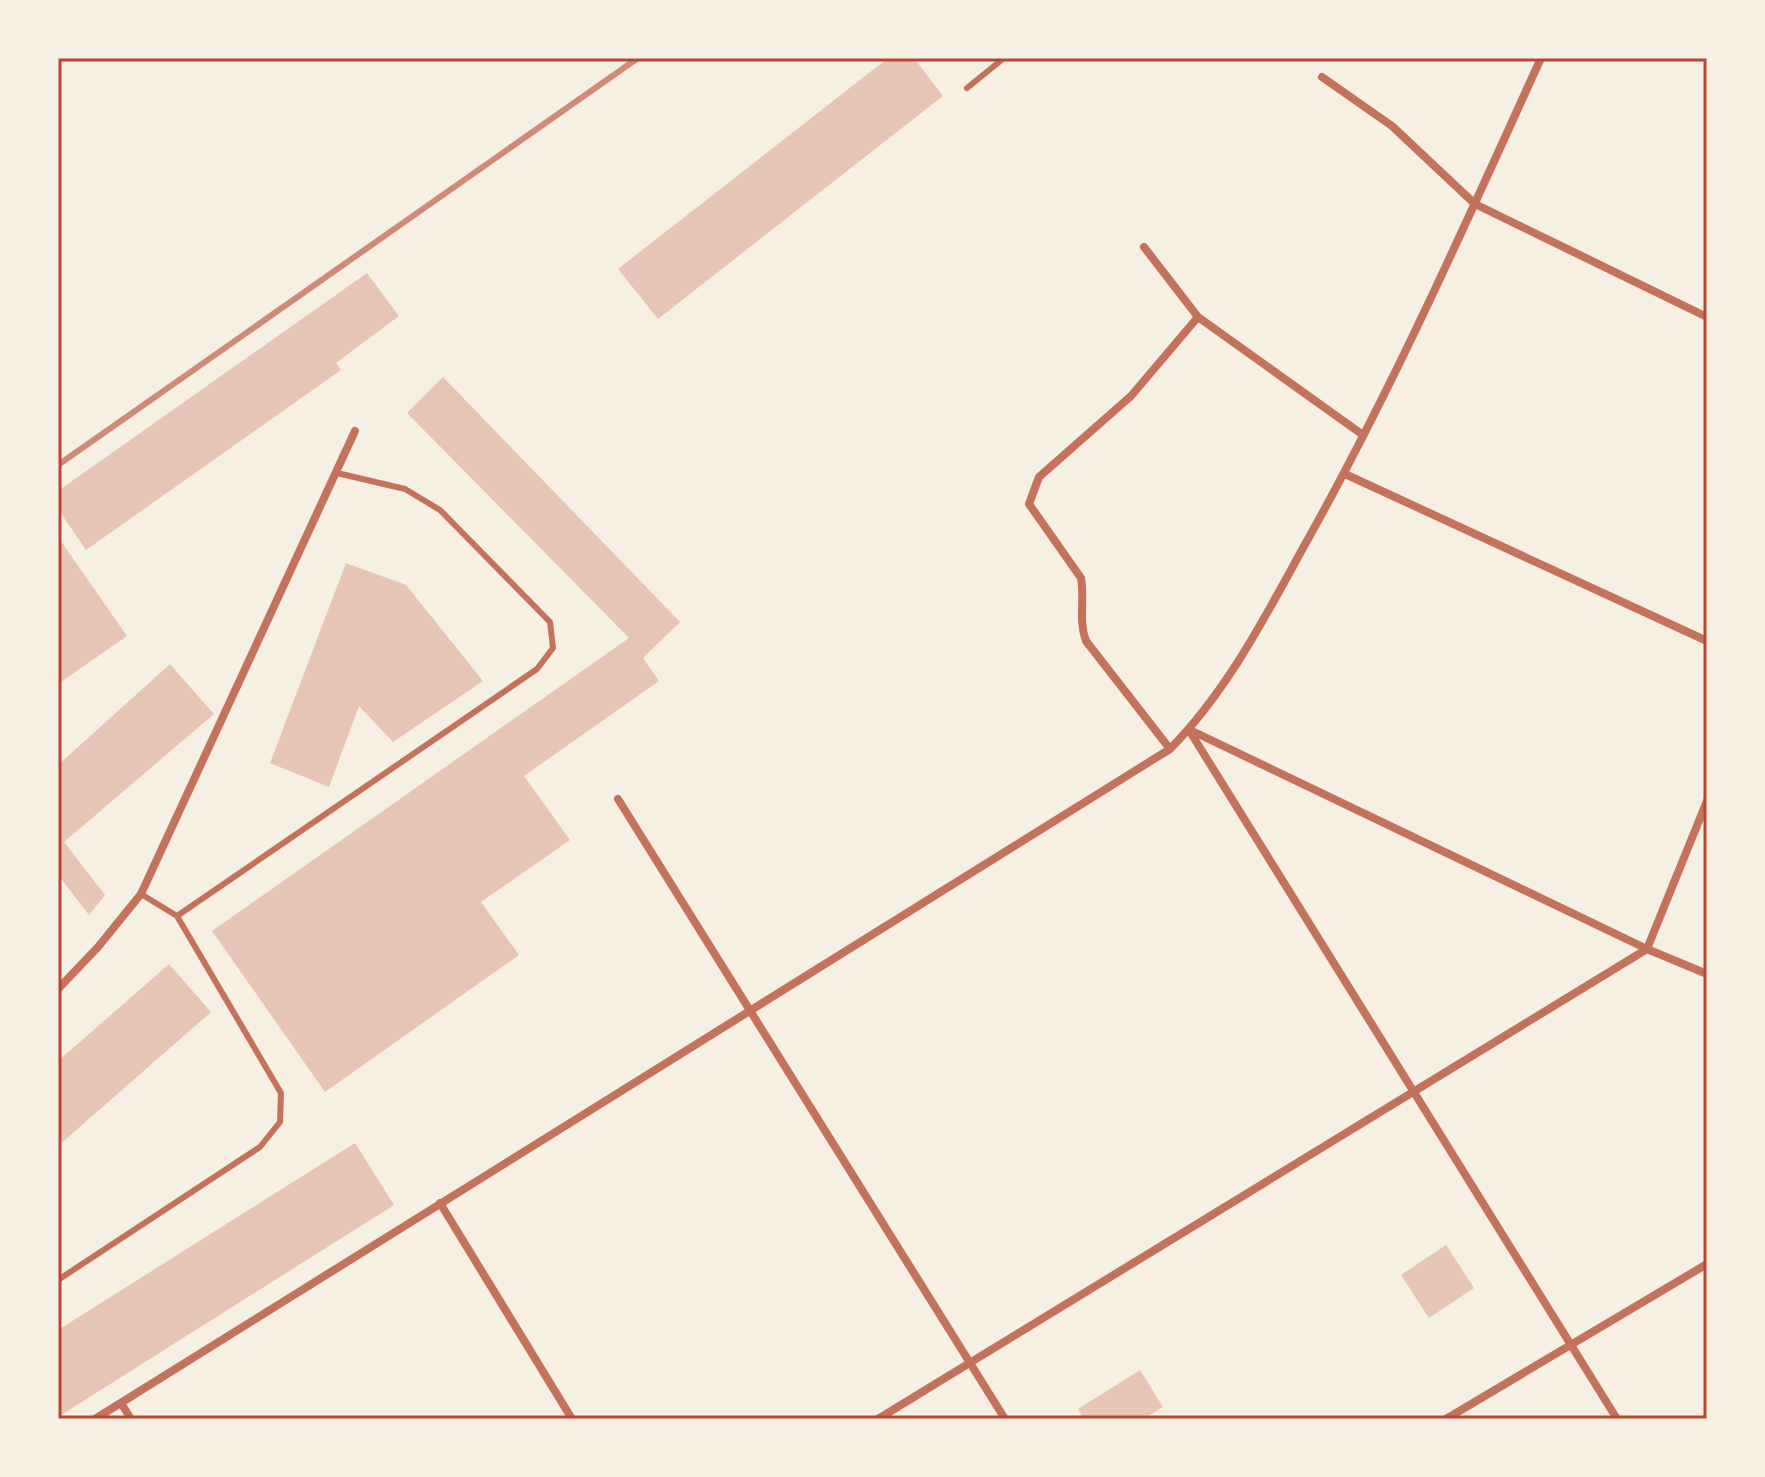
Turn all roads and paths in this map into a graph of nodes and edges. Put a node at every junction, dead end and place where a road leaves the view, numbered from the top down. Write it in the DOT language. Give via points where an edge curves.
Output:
graph roads {
  1 [pos="1004,58"];
  2 [pos="1541,58"];
  3 [pos="1322,77"];
  4 [pos="967,88"];
  5 [pos="1475,204"];
  6 [pos="1144,247"];
  7 [pos="1198,317"];
  8 [pos="1707,317"];
  9 [pos="355,431"];
  10 [pos="1363,435"];
  11 [pos="337,473"];
  12 [pos="1345,474"];
  13 [pos="1707,641"];
  14 [pos="1189,730"];
  15 [pos="1170,749"];
  16 [pos="618,799"];
  17 [pos="1707,801"];
  18 [pos="141,894"];
  19 [pos="177,916"];
  20 [pos="1647,949"];
  21 [pos="1707,974"];
  22 [pos="58,989"];
  23 [pos="750,1010"];
  24 [pos="1414,1091"];
  25 [pos="440,1203"];
  26 [pos="1707,1264"];
  27 [pos="58,1280"];
  28 [pos="1571,1344"];
  29 [pos="970,1363"];
  30 [pos="121,1403"];
  31 [pos="95,1419"];
  32 [pos="131,1419"];
  33 [pos="572,1419"];
  34 [pos="878,1419"];
  35 [pos="1005,1419"];
  36 [pos="1446,1419"];
  37 [pos="1617,1419"];
  1 -- 4 [label="lane"];
  2 -- 5 [label="street"];
  3 -- 5 [label="street" via="1392,126"];
  5 -- 8 [label="street"];
  5 -- 10 [label="street"];
  6 -- 7 [label="street"];
  7 -- 10 [label="street"];
  7 -- 15 [label="street" via="1131,396 1039,477 1029,504 1081,578 1080,625 1086,641"];
  9 -- 11 [label="street"];
  10 -- 12 [label="street"];
  11 -- 18 [label="street"];
  11 -- 19 [label="lane" via="405,489 440,510 550,622 553,648 537,669"];
  12 -- 13 [label="street"];
  12 -- 14 [label="street" via="1239,664"];
  14 -- 15 [label="street"];
  14 -- 20 [label="street"];
  14 -- 24 [label="street"];
  15 -- 23 [label="street"];
  16 -- 23 [label="street"];
  17 -- 20 [label="street"];
  18 -- 19 [label="lane"];
  18 -- 22 [label="street"];
  19 -- 27 [label="lane" via="281,1093 280,1122 260,1147"];
  20 -- 21 [label="street"];
  20 -- 24 [label="street"];
  23 -- 25 [label="street"];
  23 -- 29 [label="street"];
  24 -- 28 [label="street"];
  24 -- 29 [label="street"];
  25 -- 30 [label="street"];
  25 -- 33 [label="street"];
  26 -- 28 [label="street"];
  28 -- 36 [label="street"];
  28 -- 37 [label="street"];
  29 -- 34 [label="street"];
  29 -- 35 [label="street"];
  30 -- 31 [label="street"];
  30 -- 32 [label="street"];
}
